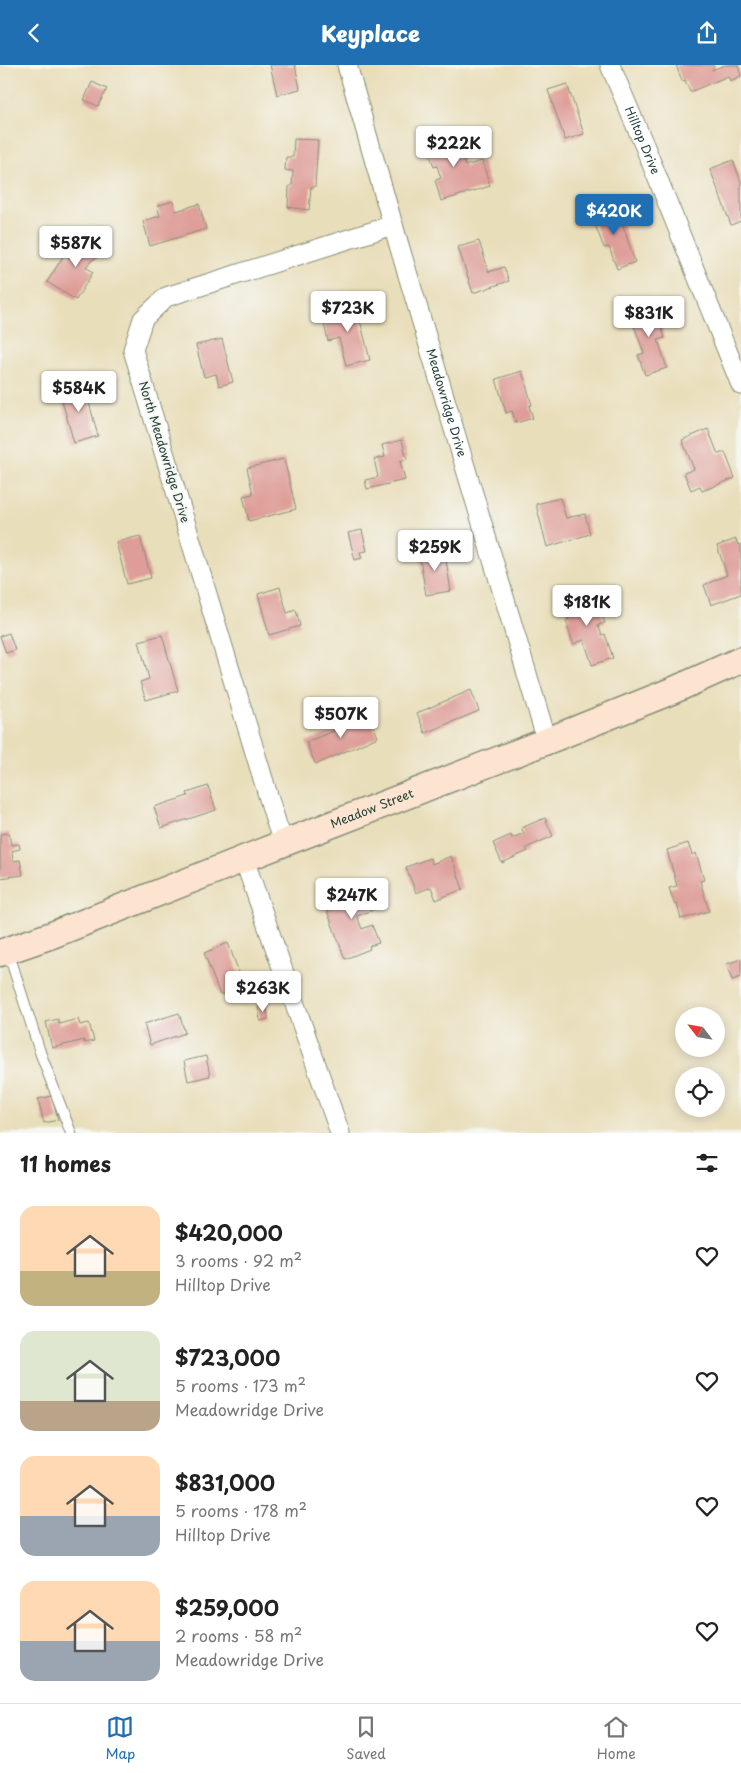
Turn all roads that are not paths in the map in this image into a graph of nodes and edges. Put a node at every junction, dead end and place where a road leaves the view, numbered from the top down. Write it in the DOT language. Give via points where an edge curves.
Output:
graph roads {
  1 [pos="347,65"];
  2 [pos="610,65"];
  3 [pos="393,225"];
  4 [pos="741,385"];
  5 [pos="741,660"];
  6 [pos="548,741"];
  7 [pos="284,843"];
  8 [pos="244,859"];
  9 [pos="4,952"];
  10 [pos="72,1133"];
  11 [pos="340,1133"];
  1 -- 3 [label="street, Meadowridge Drive"];
  2 -- 4 [label="street, Hilltop Drive"];
  3 -- 6 [label="street, Meadowridge Drive"];
  3 -- 7 [label="street, North Meadowridge Drive" via="166,297 143,319 133,349"];
  5 -- 6 [label="street, Meadow Street"];
  6 -- 7 [label="street, Meadow Street"];
  7 -- 8 [label="street, Meadow Street"];
  8 -- 9 [label="street, Meadow Street"];
  8 -- 11 [label="street"];
  9 -- 10 [label="lane"];
}
